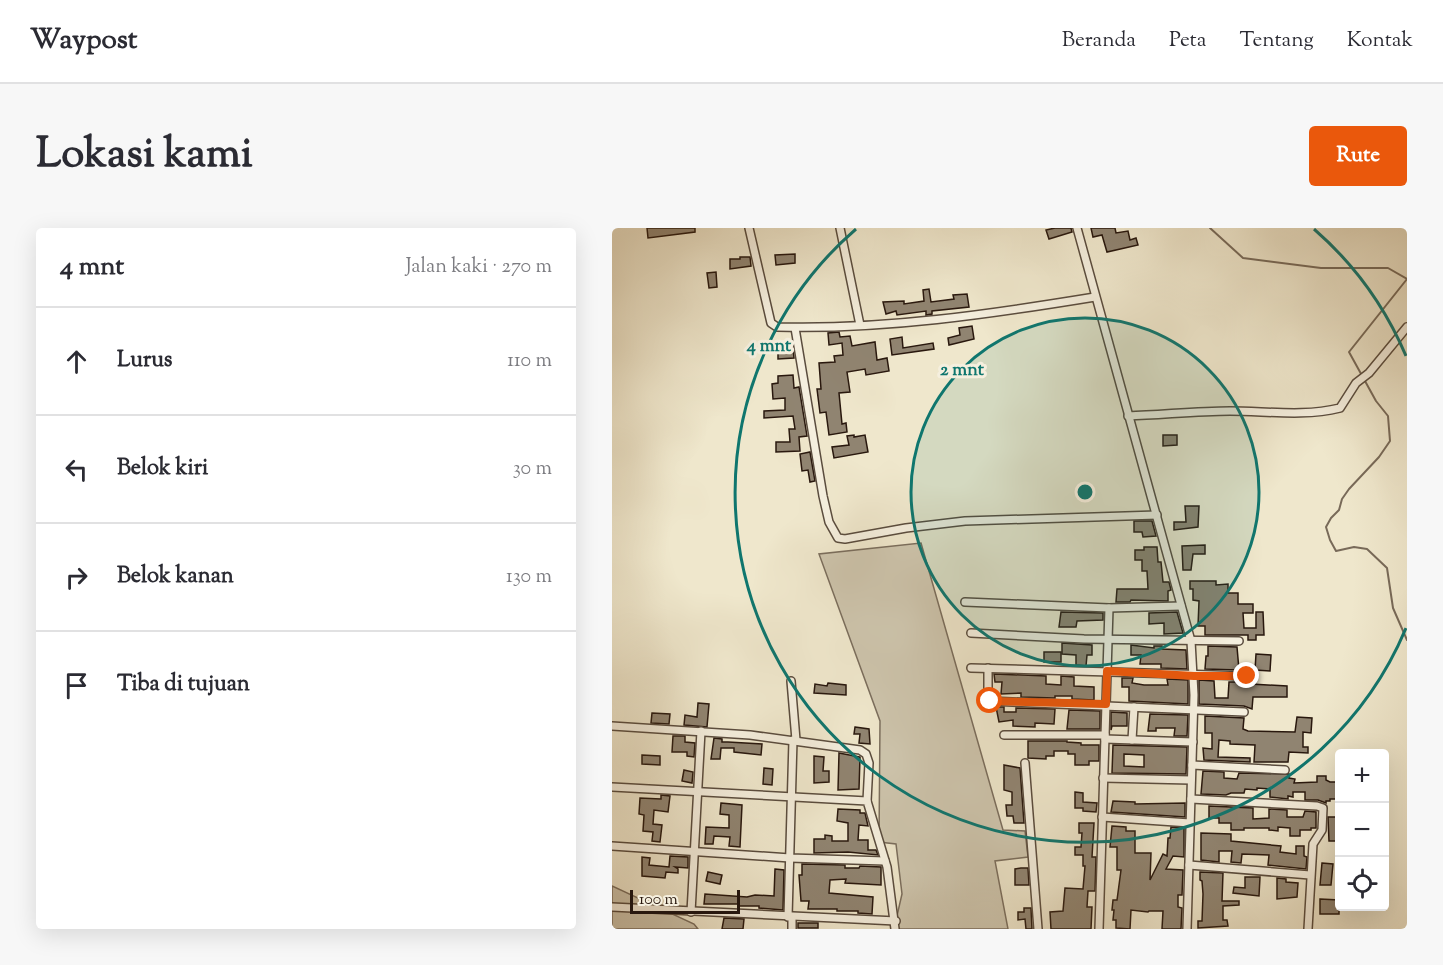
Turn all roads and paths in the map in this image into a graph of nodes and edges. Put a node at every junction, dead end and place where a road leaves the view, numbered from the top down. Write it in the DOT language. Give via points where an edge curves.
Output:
graph roads {
  1 [pos="749,228"];
  2 [pos="840,228"];
  3 [pos="1077,228"];
  4 [pos="1095,297"];
  5 [pos="860,325"];
  6 [pos="1407,327"];
  7 [pos="795,328"];
  8 [pos="1128,416"];
  9 [pos="1157,515"];
  10 [pos="965,602"];
  11 [pos="1181,606"];
  12 [pos="1109,608"];
  13 [pos="971,633"];
  14 [pos="1108,639"];
  15 [pos="1191,641"];
  16 [pos="1239,641"];
  17 [pos="970,668"];
  18 [pos="988,668"];
  19 [pos="1107,671"];
  20 [pos="1194,676"];
  21 [pos="1247,676"];
  22 [pos="791,681"];
  23 [pos="1106,704"];
  24 [pos="1134,707"];
  25 [pos="1193,709"];
  26 [pos="1244,712"];
  27 [pos="612,726"];
  28 [pos="612,730"];
  29 [pos="701,731"];
  30 [pos="1004,735"];
  31 [pos="1105,737"];
  32 [pos="795,740"];
  33 [pos="1132,740"];
  34 [pos="1193,742"];
  35 [pos="1025,763"];
  36 [pos="1192,765"];
  37 [pos="1285,770"];
  38 [pos="1104,778"];
  39 [pos="1191,780"];
  40 [pos="612,787"];
  41 [pos="698,791"];
  42 [pos="792,797"];
  43 [pos="1191,799"];
  44 [pos="867,801"];
  45 [pos="1102,817"];
  46 [pos="1190,823"];
  47 [pos="612,846"];
  48 [pos="694,852"];
  49 [pos="790,858"];
  50 [pos="885,861"];
  51 [pos="1189,866"];
  52 [pos="1310,875"];
  53 [pos="612,908"];
  54 [pos="691,912"];
  55 [pos="790,917"];
  56 [pos="896,925"];
  57 [pos="792,929"];
  58 [pos="1038,929"];
  59 [pos="1099,929"];
  60 [pos="1187,929"];
  61 [pos="1308,929"];
  1 -- 7 [label="street" via="771,323"];
  2 -- 5 [label="street"];
  3 -- 4 [label="street"];
  4 -- 5 [label="street" via="919,321"];
  4 -- 8 [label="street"];
  5 -- 7 [label="street"];
  6 -- 8 [label="street" via="1356,383 1340,408 1324,412"];
  7 -- 9 [label="street" via="823,496 829,522 838,538 965,521"];
  8 -- 9 [label="street"];
  9 -- 11 [label="street"];
  10 -- 12 [label="street"];
  11 -- 12 [label="street"];
  11 -- 15 [label="street"];
  12 -- 14 [label="street"];
  13 -- 14 [label="street"];
  14 -- 15 [label="street"];
  14 -- 19 [label="street"];
  15 -- 16 [label="street"];
  15 -- 20 [label="street"];
  17 -- 18 [label="street"];
  18 -- 19 [label="street"];
  18 -- 23 [label="street" via="990,701"];
  19 -- 20 [label="street"];
  19 -- 23 [label="street"];
  20 -- 21 [label="street"];
  20 -- 25 [label="street"];
  22 -- 32 [label="street"];
  23 -- 24 [label="street"];
  23 -- 31 [label="street"];
  24 -- 25 [label="street"];
  24 -- 33 [label="street"];
  25 -- 26 [label="street"];
  25 -- 34 [label="street"];
  27 -- 28 [label="street"];
  27 -- 29 [label="street"];
  29 -- 32 [label="street"];
  29 -- 41 [label="street"];
  30 -- 31 [label="street"];
  31 -- 33 [label="street"];
  31 -- 38 [label="street"];
  32 -- 42 [label="street"];
  32 -- 44 [label="street" via="865,752 869,763"];
  33 -- 34 [label="street"];
  34 -- 36 [label="street"];
  35 -- 58 [label="street"];
  36 -- 37 [label="street"];
  36 -- 39 [label="street"];
  38 -- 39 [label="street"];
  38 -- 45 [label="street"];
  39 -- 43 [label="street"];
  40 -- 41 [label="street"];
  41 -- 42 [label="street"];
  41 -- 48 [label="street"];
  42 -- 44 [label="street"];
  42 -- 49 [label="street"];
  43 -- 46 [label="street"];
  43 -- 52 [label="street" via="1322,807 1322,830 1313,841"];
  44 -- 50 [label="street"];
  45 -- 46 [label="street"];
  45 -- 59 [label="street"];
  46 -- 51 [label="street"];
  47 -- 48 [label="street"];
  48 -- 49 [label="street"];
  48 -- 54 [label="street"];
  49 -- 50 [label="street"];
  49 -- 55 [label="street"];
  50 -- 56 [label="street"];
  51 -- 52 [label="street"];
  51 -- 60 [label="street"];
  52 -- 61 [label="street"];
  53 -- 54 [label="street"];
  54 -- 55 [label="street"];
  55 -- 56 [label="street"];
  55 -- 57 [label="street"];
}
